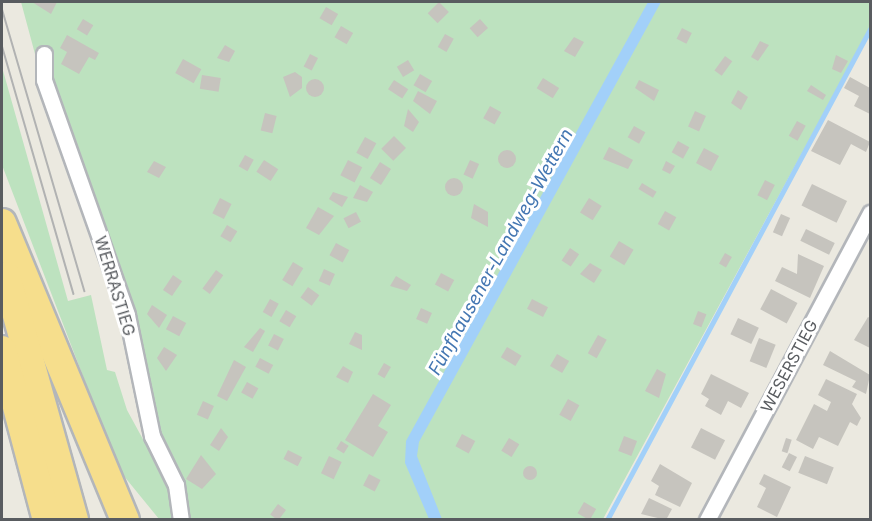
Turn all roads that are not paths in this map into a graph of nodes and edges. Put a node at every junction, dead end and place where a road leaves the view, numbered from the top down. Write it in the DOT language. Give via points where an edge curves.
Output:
graph roads {
  1 [pos="44,54"];
  2 [pos="870,213"];
  3 [pos="2,223"];
  4 [pos="2,263"];
  5 [pos="2,350"];
  6 [pos="2,419"];
  7 [pos="35,476"];
  8 [pos="47,519"];
  9 [pos="74,519"];
  10 [pos="125,519"];
  11 [pos="182,519"];
  12 [pos="707,519"];
  1 -- 11 [label="street, WERRASTIEG" via="44,80 127,315 152,436 176,485"];
  2 -- 12 [label="street, WESERSTIEG"];
  3 -- 10 [label="highway"];
  4 -- 9 [label="highway" via="44,398"];
  5 -- 7 [label="highway"];
  6 -- 7 [label="highway"];
  7 -- 8 [label="highway"];
}
